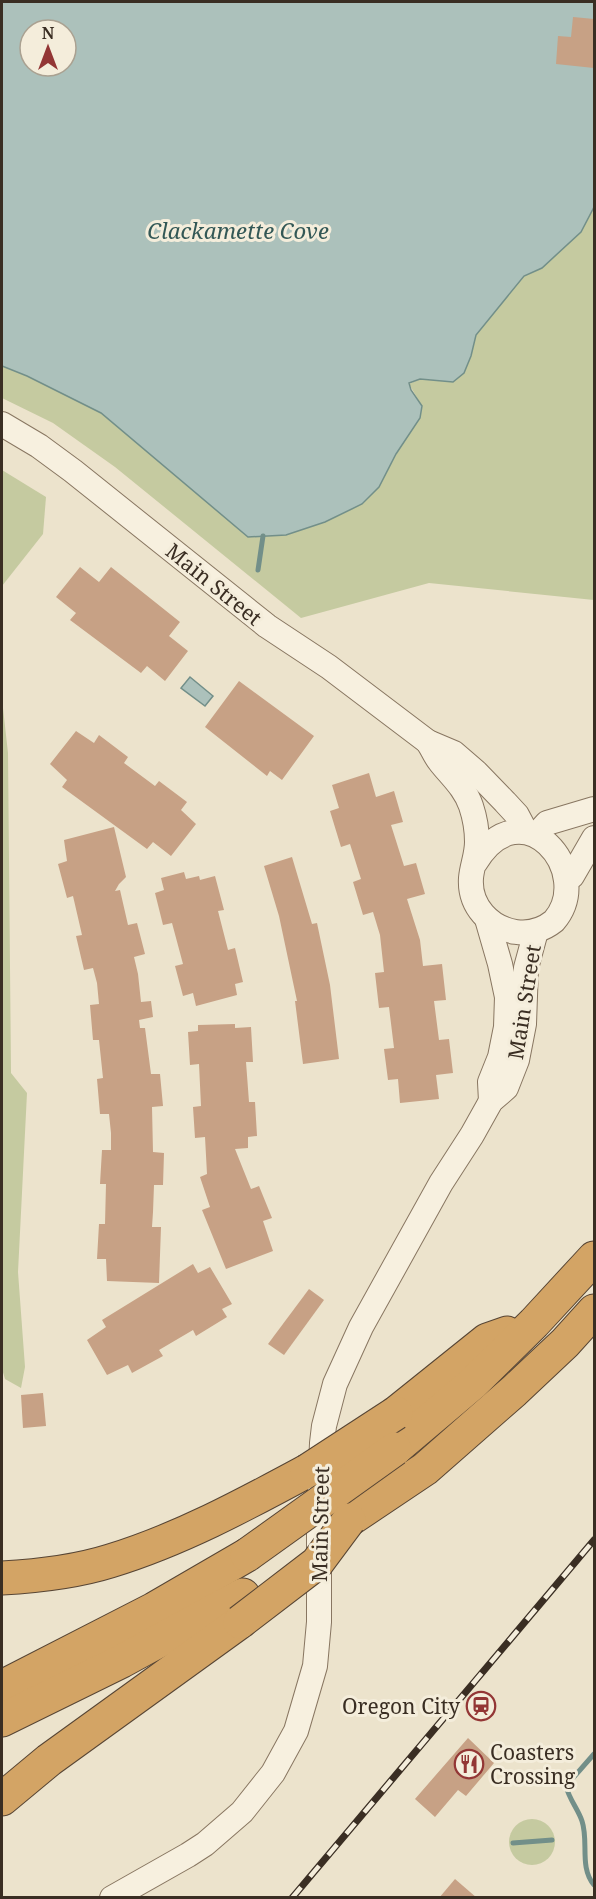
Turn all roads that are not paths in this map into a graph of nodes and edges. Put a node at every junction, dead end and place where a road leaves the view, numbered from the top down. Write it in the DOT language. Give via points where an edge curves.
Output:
graph roads {
  1 [pos="2,424"];
  2 [pos="428,742"];
  3 [pos="594,809"];
  4 [pos="531,833"];
  5 [pos="594,838"];
  6 [pos="475,863"];
  7 [pos="572,876"];
  8 [pos="487,919"];
  9 [pos="536,931"];
  10 [pos="491,1101"];
  11 [pos="594,1258"];
  12 [pos="594,1311"];
  13 [pos="534,1323"];
  14 [pos="2,1578"];
  15 [pos="242,1609"];
  16 [pos="2,1687"];
  17 [pos="2,1720"];
  18 [pos="2,1799"];
  19 [pos="112,1898"];
  1 -- 2 [label="street, Main Street" via="39,446 267,626"];
  2 -- 4 [label="street, Main Street" via="454,753 476,772"];
  2 -- 6 [label="street, Main Street" via="471,806 476,823"];
  3 -- 4 [label="street"];
  4 -- 6 [label="street" via="510,833 495,839"];
  4 -- 7 [label="street, Main Street" via="550,840 561,850"];
  5 -- 7 [label="street"];
  6 -- 8 [label="street, Main Street" via="472,893"];
  7 -- 9 [label="street, Main Street" via="570,897 560,916"];
  8 -- 9 [label="street, Main Street" via="501,929"];
  8 -- 10 [label="street, Main Street" via="507,997 506,1027 490,1082"];
  9 -- 10 [label="street, Main Street" via="526,968 524,1024 517,1060 506,1088"];
  10 -- 19 [label="street, Main Street" via="361,1327 335,1384 322,1443 315,1666 289,1747 258,1794 220,1832"];
  11 -- 13 [label="highway"];
  12 -- 15 [label="highway" via="565,1343 456,1443 395,1491 349,1520"];
  13 -- 14 [label="highway, bridge" via="487,1340 396,1413 307,1471 252,1501 110,1561 65,1572"];
  13 -- 16 [label="highway, bridge" via="472,1384 395,1449 247,1555 154,1609"];
  15 -- 17 [label="highway" via="122,1661"];
  15 -- 18 [label="highway"];
}
